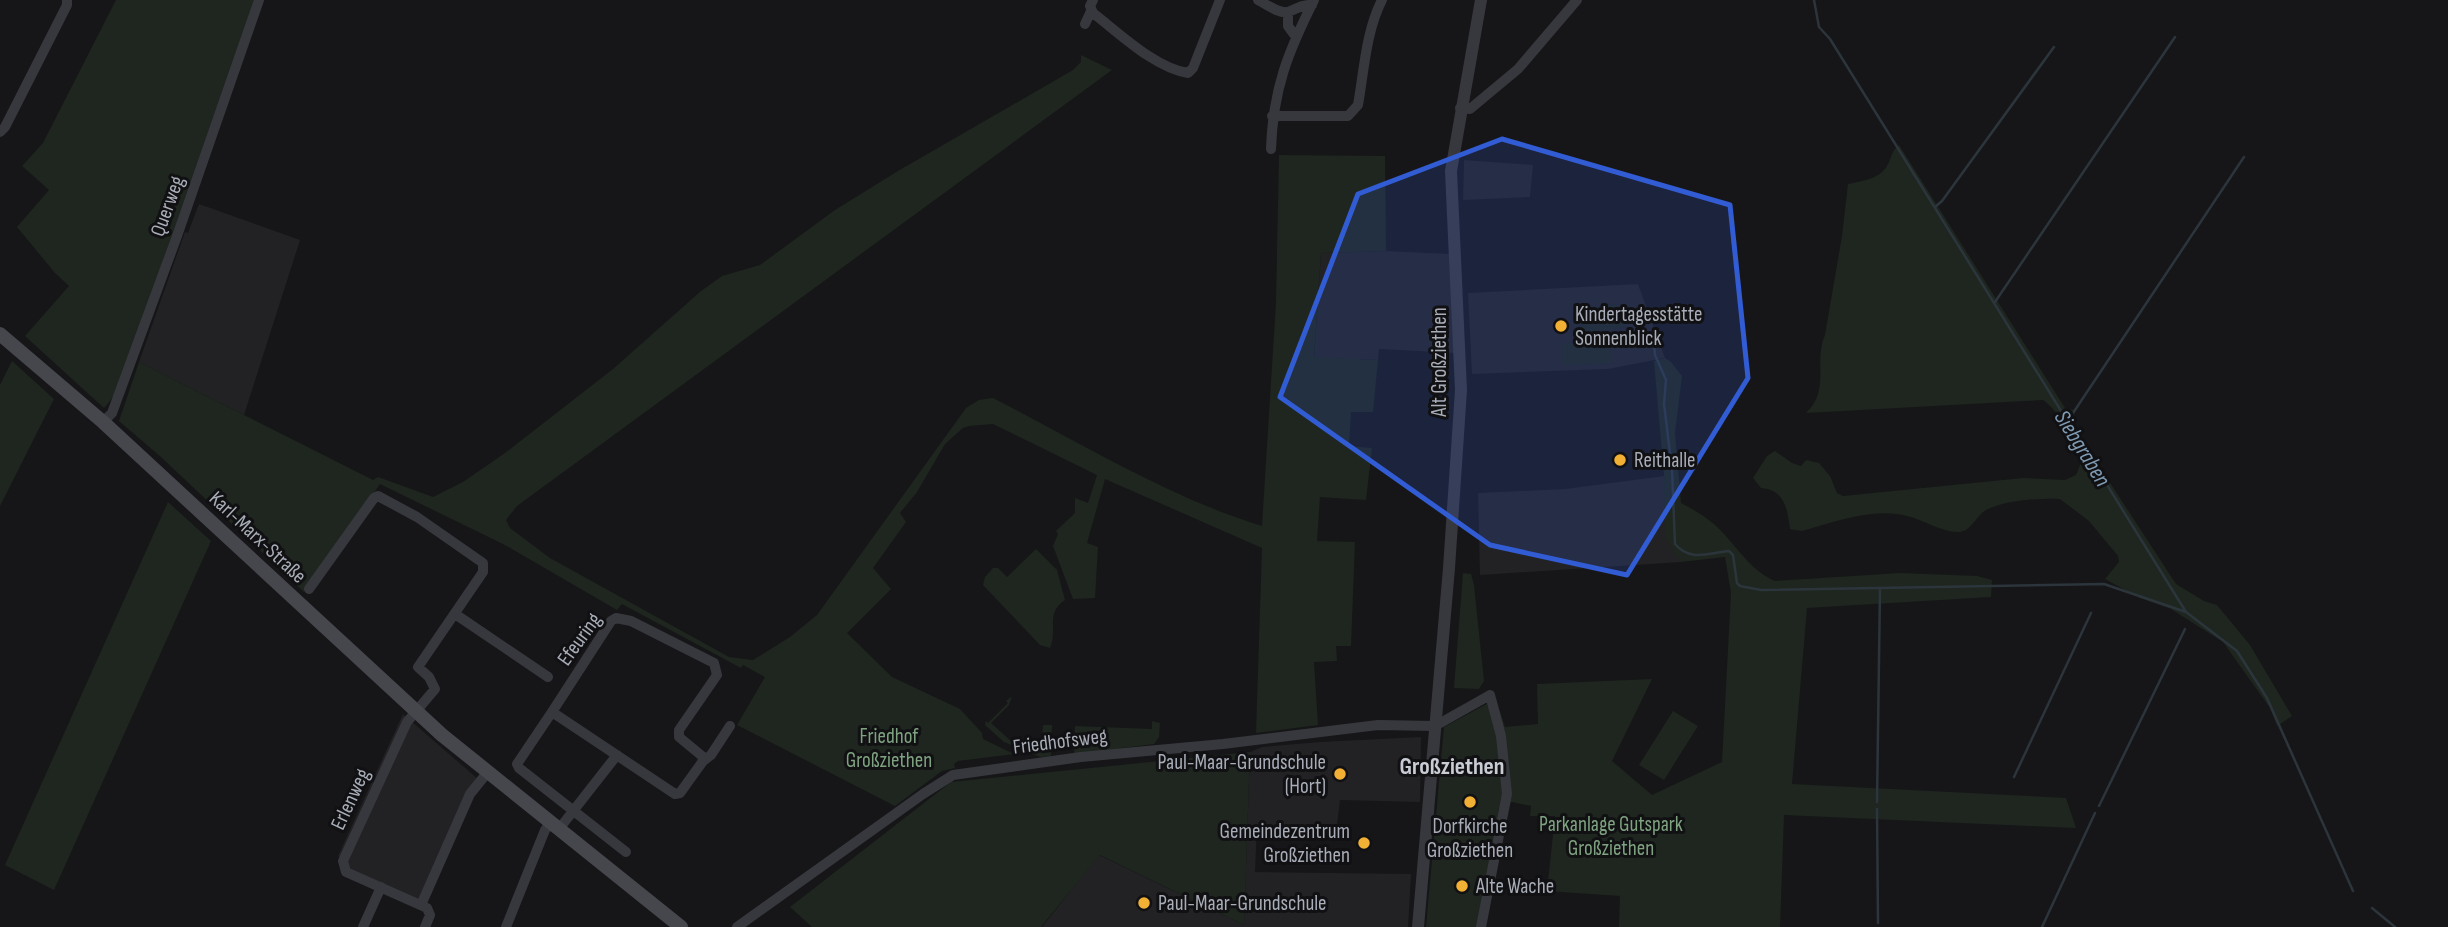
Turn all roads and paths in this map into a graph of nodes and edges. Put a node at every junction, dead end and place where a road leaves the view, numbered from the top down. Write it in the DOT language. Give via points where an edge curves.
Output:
graph roads {
  1 [pos="67,0"];
  2 [pos="259,0"];
  3 [pos="1220,0"];
  4 [pos="1258,0"];
  5 [pos="1382,0"];
  6 [pos="1481,0"];
  7 [pos="1577,0"];
  8 [pos="1313,3"];
  9 [pos="1092,6"];
  10 [pos="1288,12"];
  11 [pos="1085,24"];
  12 [pos="1296,37"];
  13 [pos="1460,108"];
  14 [pos="1272,116"];
  15 [pos="0,132"];
  16 [pos="1271,149"];
  17 [pos="0,334"];
  18 [pos="103,422"];
  19 [pos="309,589"];
  20 [pos="455,614"];
  21 [pos="548,677"];
  22 [pos="416,710"];
  23 [pos="552,712"];
  24 [pos="730,726"];
  25 [pos="1434,726"];
  26 [pos="617,755"];
  27 [pos="703,761"];
  28 [pos="487,773"];
  29 [pos="573,810"];
  30 [pos="555,826"];
  31 [pos="626,852"];
  32 [pos="381,887"];
  33 [pos="421,905"];
  34 [pos="678,926"];
  35 [pos="363,927"];
  36 [pos="425,927"];
  37 [pos="506,927"];
  38 [pos="737,927"];
  39 [pos="1418,927"];
  40 [pos="1481,927"];
  1 -- 15 [label="street"];
  2 -- 18 [label="street, Querweg" via="112,413"];
  3 -- 9 [label="street" via="1188,73 1145,53"];
  4 -- 10 [label="street"];
  5 -- 14 [label="street" via="1354,112 1348,116"];
  6 -- 13 [label="street, Alt Großziethen"];
  7 -- 13 [label="street" via="1518,69 1470,109"];
  8 -- 10 [label="street"];
  8 -- 12 [label="street"];
  9 -- 11 [label="street"];
  10 -- 12 [label="street" via="1288,26"];
  12 -- 14 [label="street"];
  13 -- 25 [label="street, Alt Großziethen" via="1450,185 1461,390"];
  14 -- 16 [label="street"];
  17 -- 18 [label="main road, Karl-Marx-Straße"];
  18 -- 22 [label="main road, Karl-Marx-Straße"];
  19 -- 20 [label="street" via="373,498 382,497 483,563 483,572"];
  20 -- 21 [label="street"];
  20 -- 22 [label="street" via="418,667 435,689"];
  22 -- 28 [label="main road, Karl-Marx-Straße"];
  22 -- 32 [label="street, Erlenweg" via="343,861 346,872"];
  23 -- 26 [label="street"];
  23 -- 27 [label="street, Efeuring" via="611,621 622,618 713,663 717,675 679,730 679,737"];
  23 -- 29 [label="street" via="517,764"];
  24 -- 27 [label="street"];
  25 -- 38 [label="street, Friedhofsweg" via="1378,725 953,775"];
  25 -- 39 [label="street, Alt Großziethen"];
  25 -- 40 [label="street" via="1490,695 1501,736 1507,794"];
  26 -- 27 [label="street" via="675,794"];
  26 -- 29 [label="street"];
  28 -- 30 [label="main road, Karl-Marx-Straße"];
  28 -- 33 [label="street" via="470,794"];
  29 -- 30 [label="street"];
  29 -- 31 [label="street"];
  30 -- 34 [label="main road, Karl-Marx-Straße"];
  30 -- 37 [label="street" via="545,830"];
  32 -- 33 [label="street, Erlenweg"];
  32 -- 35 [label="street"];
  33 -- 36 [label="street" via="430,915"];
}
